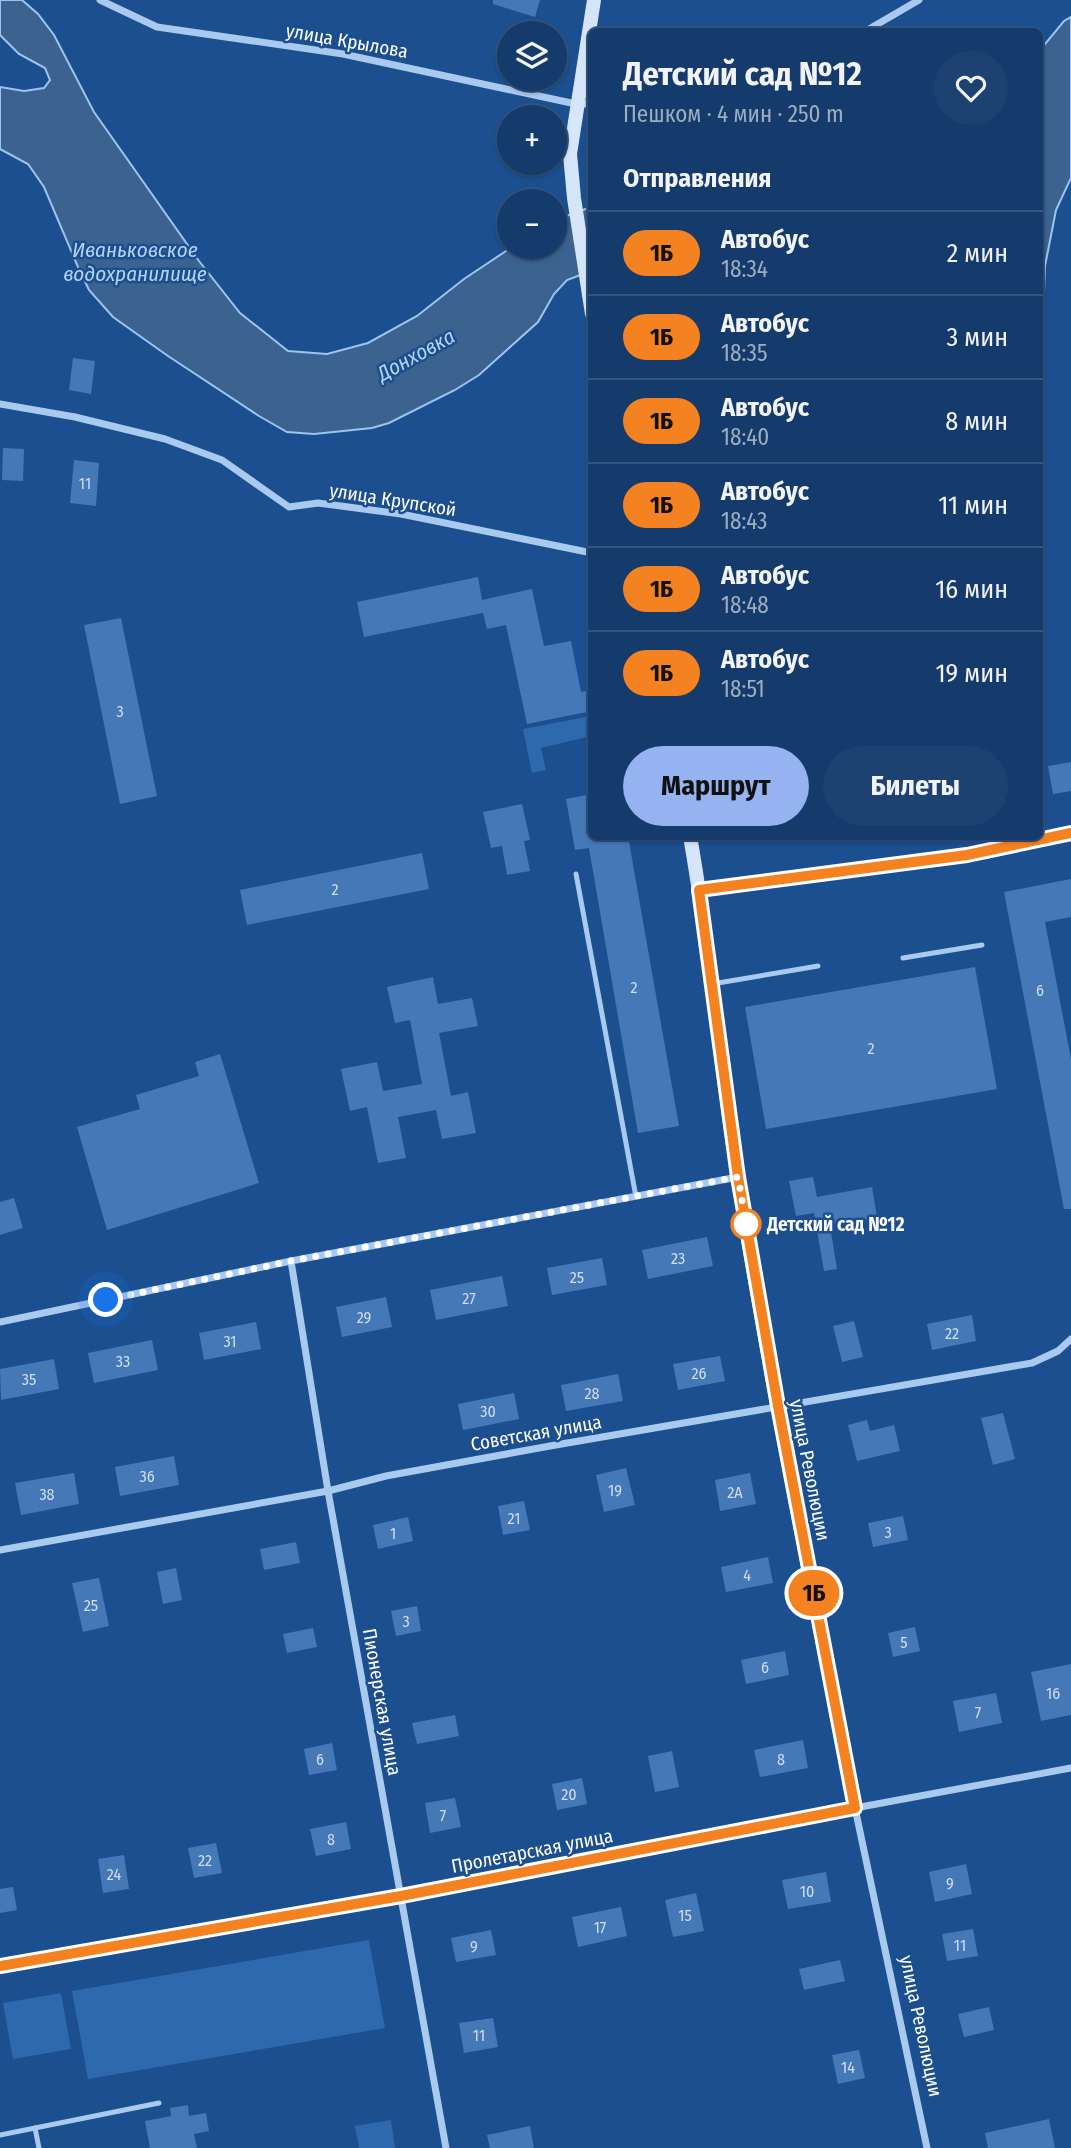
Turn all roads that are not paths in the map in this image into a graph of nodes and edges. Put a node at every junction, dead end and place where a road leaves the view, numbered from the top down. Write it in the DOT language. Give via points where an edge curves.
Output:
graph roads {
  1 [pos="100,0"];
  2 [pos="594,0"];
  3 [pos="919,0"];
  4 [pos="589,28"];
  5 [pos="871,28"];
  6 [pos="588,35"];
  7 [pos="576,104"];
  8 [pos="588,104"];
  9 [pos="588,293"];
  10 [pos="0,404"];
  11 [pos="588,553"];
  12 [pos="1071,833"];
  13 [pos="1043,839"];
  14 [pos="691,840"];
  15 [pos="1038,840"];
  16 [pos="576,874"];
  17 [pos="699,890"];
  18 [pos="982,945"];
  19 [pos="903,958"];
  20 [pos="818,966"];
  21 [pos="712,984"];
  22 [pos="738,1177"];
  23 [pos="636,1197"];
  24 [pos="291,1261"];
  25 [pos="0,1322"];
  26 [pos="1071,1339"];
  27 [pos="778,1406"];
  28 [pos="328,1491"];
  29 [pos="0,1550"];
  30 [pos="1071,1768"];
  31 [pos="855,1808"];
  32 [pos="401,1896"];
  33 [pos="0,1966"];
  34 [pos="159,2103"];
  35 [pos="35,2128"];
  36 [pos="0,2135"];
  37 [pos="39,2148"];
  38 [pos="446,2148"];
  39 [pos="927,2148"];
  1 -- 7 [label="street, улица Крылова" via="157,27 343,54"];
  2 -- 4 [label="street"];
  3 -- 5 [label="street"];
  6 -- 7 [label="street"];
  7 -- 8 [label="street, улица Крылова"];
  7 -- 9 [label="street" via="570,154"];
  10 -- 11 [label="street, улица Крупской" via="165,439 222,460 289,507 318,503 401,514"];
  12 -- 13 [label="street"];
  14 -- 17 [label="street, улица Революции"];
  15 -- 17 [label="street" via="967,855"];
  16 -- 23 [label="lane"];
  17 -- 21 [label="street, улица Революции"];
  18 -- 19 [label="lane"];
  20 -- 21 [label="lane"];
  21 -- 22 [label="street, улица Революции"];
  22 -- 23 [label="street"];
  22 -- 27 [label="street, улица Революции"];
  23 -- 24 [label="street"];
  24 -- 25 [label="street"];
  24 -- 28 [label="street, Пионерская улица"];
  26 -- 27 [label="street, Советская улица" via="1032,1363"];
  27 -- 28 [label="street, Советская улица" via="386,1476"];
  27 -- 31 [label="street, улица Революции"];
  28 -- 29 [label="street, Советская улица"];
  28 -- 32 [label="street, Пионерская улица"];
  30 -- 31 [label="street, Пролетарская улица"];
  31 -- 32 [label="street, Пролетарская улица"];
  31 -- 39 [label="street, улица Революции"];
  32 -- 33 [label="street, Пролетарская улица"];
  32 -- 38 [label="street, Пионерская улица"];
  34 -- 35 [label="lane"];
  35 -- 36 [label="lane"];
  35 -- 37 [label="lane"];
}
